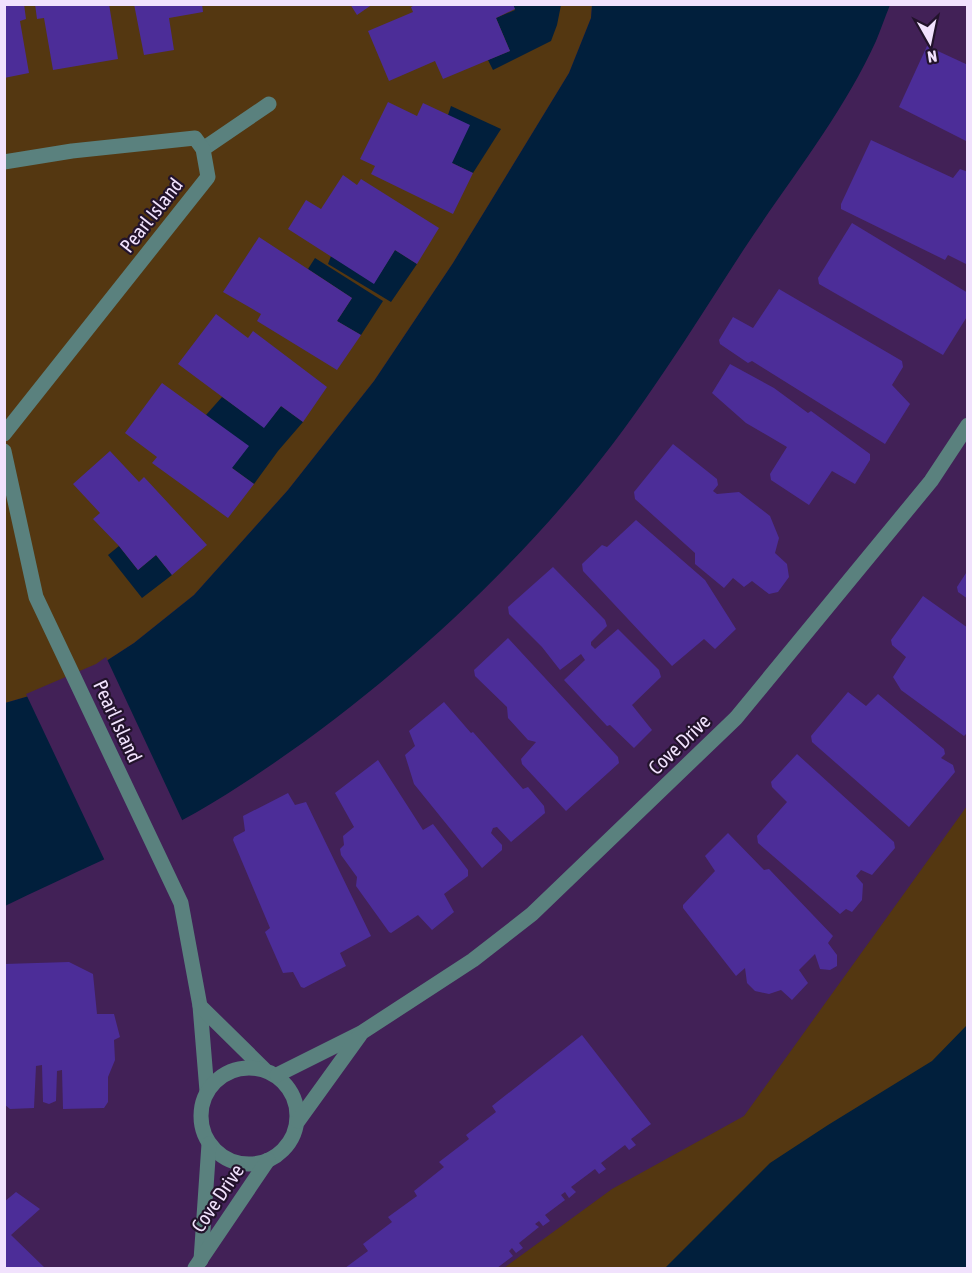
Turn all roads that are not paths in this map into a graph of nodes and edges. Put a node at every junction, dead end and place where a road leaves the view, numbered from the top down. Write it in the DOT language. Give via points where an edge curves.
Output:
graph roads {
  1 [pos="268,104"];
  2 [pos="203,149"];
  3 [pos="4,162"];
  4 [pos="968,425"];
  5 [pos="4,434"];
  6 [pos="4,451"];
  7 [pos="200,1006"];
  8 [pos="362,1033"];
  9 [pos="270,1072"];
  10 [pos="207,1090"];
  11 [pos="298,1121"];
  12 [pos="209,1144"];
  13 [pos="268,1161"];
  14 [pos="198,1264"];
  1 -- 2 [label="street"];
  2 -- 3 [label="street" via="195,138"];
  2 -- 5 [label="street, Pearl Island" via="208,177"];
  4 -- 8 [label="street, Cove Drive" via="931,481 736,718 532,914 473,960"];
  6 -- 7 [label="street, Pearl Island" via="36,597 181,903"];
  7 -- 9 [label="street"];
  7 -- 10 [label="street, Pearl Island"];
  8 -- 9 [label="street, Cove Drive"];
  8 -- 11 [label="street, Cove Drive"];
  9 -- 10 [label="street" via="248,1067 232,1070"];
  9 -- 11 [label="street" via="289,1087 297,1104"];
  10 -- 12 [label="street" via="201,1126"];
  11 -- 13 [label="street" via="283,1151"];
  12 -- 13 [label="street" via="236,1163"];
  12 -- 14 [label="street, Cove Drive"];
  13 -- 14 [label="street, Cove Drive"];
}
